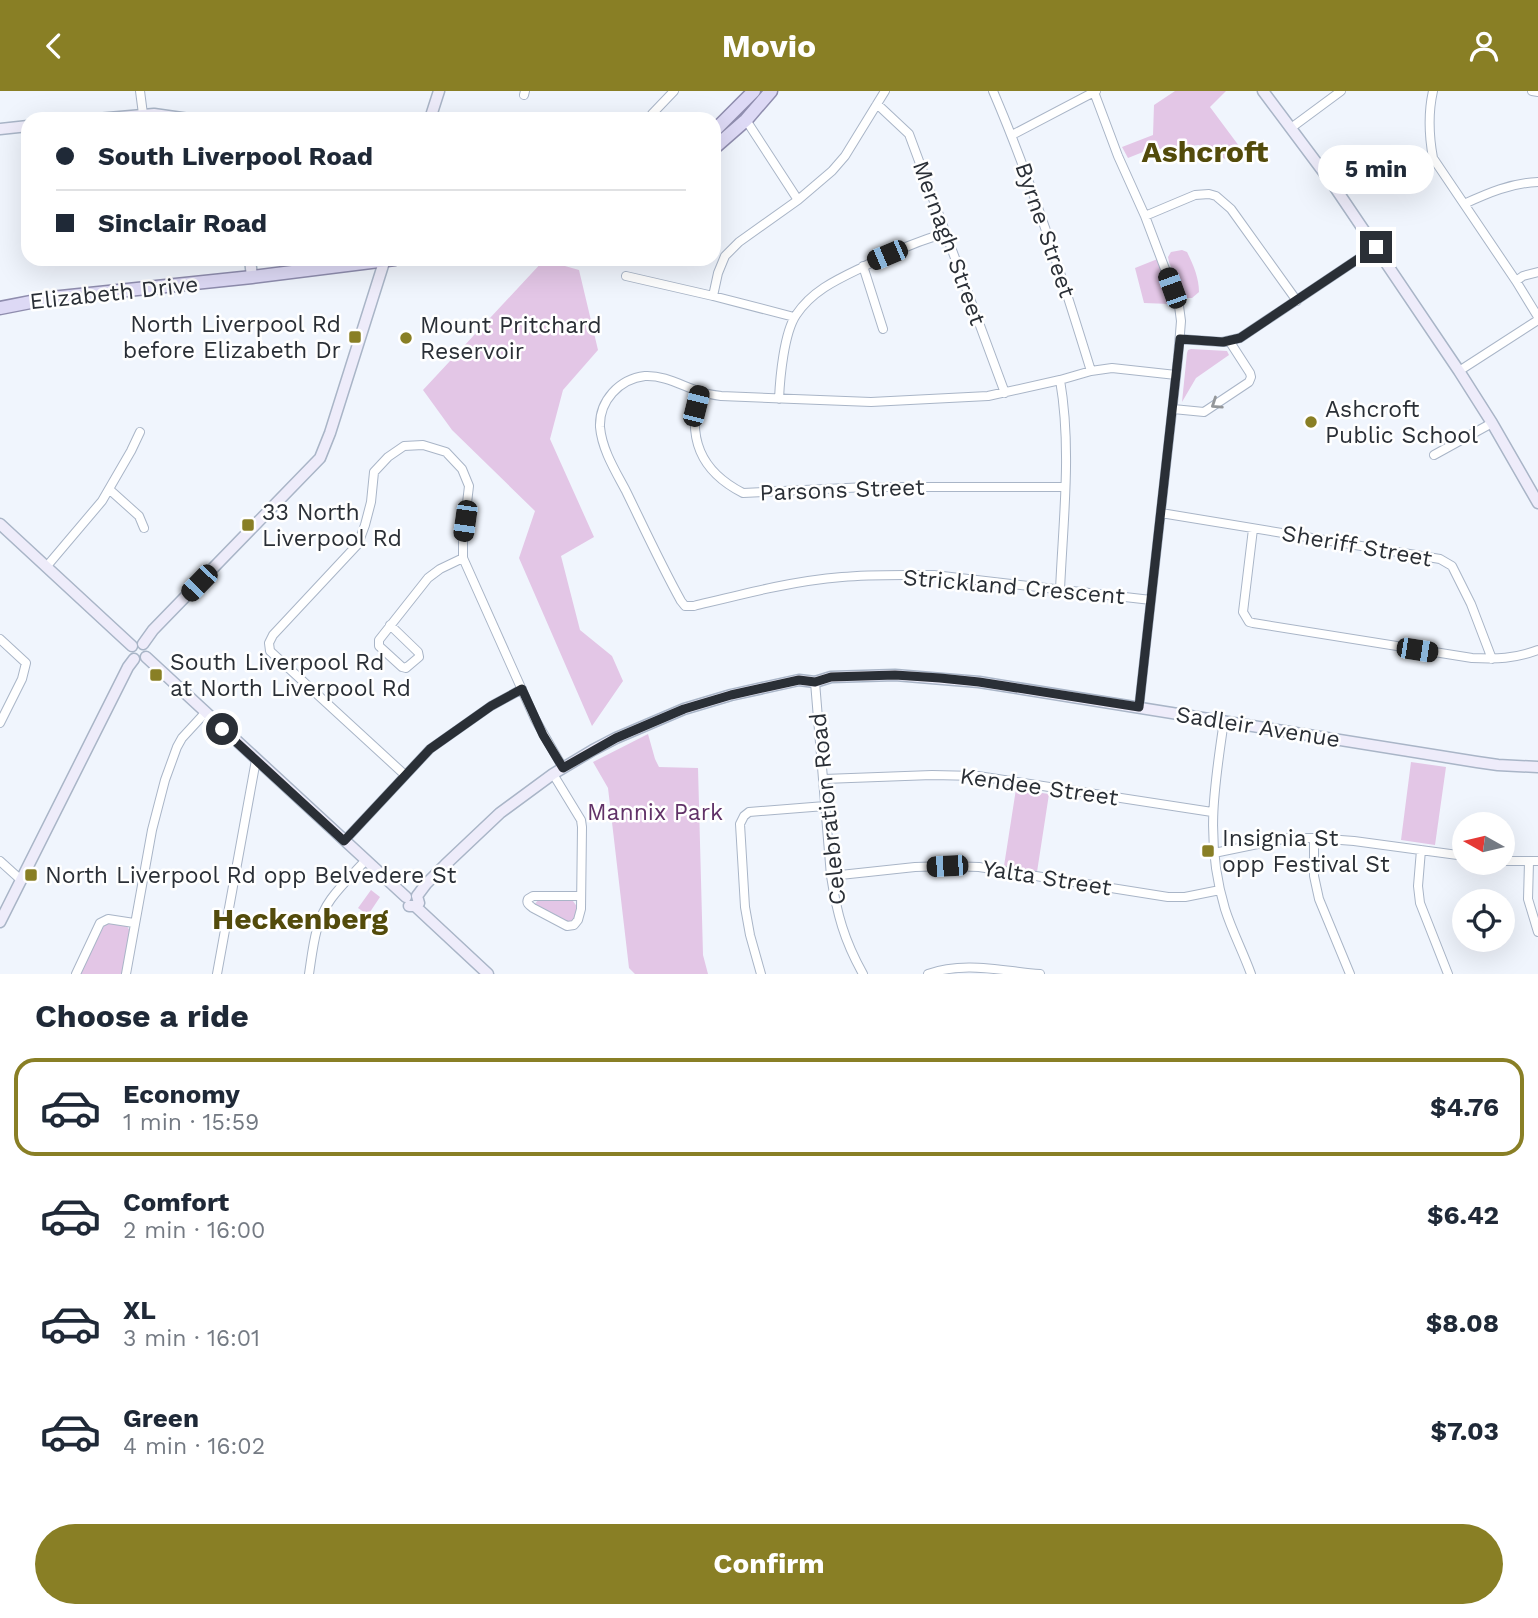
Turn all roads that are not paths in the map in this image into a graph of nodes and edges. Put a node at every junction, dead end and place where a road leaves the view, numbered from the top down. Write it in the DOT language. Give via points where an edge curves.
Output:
graph roads {
  1 [pos="141,91"];
  2 [pos="439,91"];
  3 [pos="674,91"];
  4 [pos="754,91"];
  5 [pos="771,91"];
  6 [pos="885,91"];
  7 [pos="993,91"];
  8 [pos="1263,91"];
  9 [pos="1341,91"];
  10 [pos="1433,91"];
  11 [pos="1532,91"];
  12 [pos="1095,92"];
  13 [pos="1538,92"];
  14 [pos="877,104"];
  15 [pos="143,112"];
  16 [pos="432,112"];
  17 [pos="654,112"];
  18 [pos="746,120"];
  19 [pos="721,124"];
  20 [pos="21,127"];
  21 [pos="1291,128"];
  22 [pos="0,129"];
  23 [pos="1012,135"];
  24 [pos="721,142"];
  25 [pos="1538,182"];
  26 [pos="798,199"];
  27 [pos="1464,204"];
  28 [pos="1145,216"];
  29 [pos="945,233"];
  30 [pos="1376,247"];
  31 [pos="251,266"];
  32 [pos="343,266"];
  33 [pos="386,266"];
  34 [pos="721,266"];
  35 [pos="721,266"];
  36 [pos="863,267"];
  37 [pos="1538,272"];
  38 [pos="626,276"];
  39 [pos="252,278"];
  40 [pos="1516,281"];
  41 [pos="713,296"];
  42 [pos="1297,301"];
  43 [pos="0,308"];
  44 [pos="794,317"];
  45 [pos="1538,319"];
  46 [pos="883,329"];
  47 [pos="1180,339"];
  48 [pos="1230,342"];
  49 [pos="1091,371"];
  50 [pos="1459,371"];
  51 [pos="1176,375"];
  52 [pos="1060,380"];
  53 [pos="699,391"];
  54 [pos="1005,393"];
  55 [pos="779,399"];
  56 [pos="1173,409"];
  57 [pos="1492,423"];
  58 [pos="140,432"];
  59 [pos="1434,455"];
  60 [pos="1065,487"];
  61 [pos="110,489"];
  62 [pos="1538,503"];
  63 [pos="1161,513"];
  64 [pos="0,524"];
  65 [pos="144,528"];
  66 [pos="1254,529"];
  67 [pos="463,558"];
  68 [pos="47,566"];
  69 [pos="1060,590"];
  70 [pos="1151,600"];
  71 [pos="390,625"];
  72 [pos="0,639"];
  73 [pos="138,645"];
  74 [pos="1538,650"];
  75 [pos="140,658"];
  76 [pos="1492,659"];
  77 [pos="815,682"];
  78 [pos="522,689"];
  79 [pos="1139,707"];
  80 [pos="205,713"];
  81 [pos="1224,721"];
  82 [pos="0,723"];
  83 [pos="256,760"];
  84 [pos="1538,767"];
  85 [pos="558,771"];
  86 [pos="405,775"];
  87 [pos="824,779"];
  88 [pos="825,806"];
  89 [pos="1212,812"];
  90 [pos="1314,838"];
  91 [pos="344,841"];
  92 [pos="1422,851"];
  93 [pos="1214,853"];
  94 [pos="1452,854"];
  95 [pos="0,861"];
  96 [pos="365,861"];
  97 [pos="1516,861"];
  98 [pos="1534,861"];
  99 [pos="831,876"];
  100 [pos="21,880"];
  101 [pos="1220,890"];
  102 [pos="581,896"];
  103 [pos="413,900"];
  104 [pos="0,922"];
  105 [pos="134,923"];
  106 [pos="1538,932"];
  107 [pos="76,974"];
  108 [pos="126,974"];
  109 [pos="217,974"];
  110 [pos="309,974"];
  111 [pos="488,974"];
  112 [pos="761,974"];
  113 [pos="863,974"];
  114 [pos="928,974"];
  115 [pos="1040,974"];
  116 [pos="1251,974"];
  117 [pos="1350,974"];
  118 [pos="1448,974"];
  1 -- 15 [label="street"];
  2 -- 16 [label="street"];
  3 -- 17 [label="street"];
  4 -- 19 [label="main road"];
  5 -- 18 [label="main road"];
  6 -- 14 [label="street"];
  7 -- 23 [label="street, Byrne Street"];
  8 -- 21 [label="street"];
  9 -- 21 [label="street"];
  10 -- 27 [label="street" via="1433,158"];
  11 -- 13 [label="street"];
  12 -- 23 [label="street"];
  12 -- 28 [label="street"];
  14 -- 26 [label="street" via="845,156"];
  14 -- 29 [label="street, Mernagh Street" via="909,134"];
  18 -- 24 [label="main road"];
  18 -- 26 [label="street"];
  20 -- 22 [label="street"];
  21 -- 30 [label="street"];
  23 -- 49 [label="street, Byrne Street"];
  25 -- 27 [label="street" via="1494,190"];
  26 -- 35 [label="street" via="739,242"];
  27 -- 40 [label="street"];
  28 -- 42 [label="street" via="1195,195 1216,196 1231,209"];
  28 -- 47 [label="street" via="1179,306"];
  29 -- 36 [label="street"];
  29 -- 54 [label="street, Mernagh Street"];
  30 -- 42 [label="street"];
  30 -- 50 [label="street"];
  31 -- 39 [label="street"];
  32 -- 39 [label="main road, Elizabeth Drive"];
  33 -- 73 [label="street" via="320,458"];
  34 -- 41 [label="street"];
  36 -- 44 [label="street" via="816,293"];
  36 -- 46 [label="street"];
  37 -- 40 [label="street"];
  38 -- 41 [label="street"];
  39 -- 43 [label="main road, Elizabeth Drive" via="51,298"];
  40 -- 45 [label="street"];
  41 -- 44 [label="street"];
  42 -- 48 [label="street"];
  44 -- 55 [label="street" via="784,351"];
  45 -- 50 [label="street"];
  47 -- 48 [label="street"];
  47 -- 51 [label="street"];
  48 -- 56 [label="street, one-way" via="1251,377 1249,382 1204,412"];
  49 -- 51 [label="street, Strickland Crescent" via="1112,368"];
  49 -- 52 [label="street, Strickland Crescent"];
  50 -- 57 [label="street"];
  51 -- 56 [label="street"];
  52 -- 54 [label="street, Strickland Crescent"];
  52 -- 60 [label="street" via="1065,410"];
  53 -- 55 [label="street, Strickland Crescent"];
  53 -- 60 [label="street, Parsons Street" via="696,440 706,464 725,484 743,493 867,487"];
  53 -- 69 [label="street, Strickland Crescent" via="660,377 627,381 607,401 600,426 605,447 651,545 685,606 844,576 934,575"];
  54 -- 55 [label="street, Strickland Crescent" via="871,402"];
  56 -- 63 [label="street"];
  57 -- 59 [label="street"];
  57 -- 62 [label="street"];
  58 -- 61 [label="street"];
  60 -- 69 [label="street"];
  61 -- 65 [label="street" via="139,516"];
  61 -- 68 [label="street"];
  63 -- 66 [label="street, Sheriff Street"];
  63 -- 70 [label="street"];
  64 -- 68 [label="street"];
  66 -- 76 [label="street, Sheriff Street" via="1440,559 1452,566"];
  66 -- 76 [label="street" via="1243,612 1249,622"];
  67 -- 71 [label="street" via="428,578"];
  67 -- 78 [label="street"];
  67 -- 86 [label="street" via="469,486 462,469 446,451 404,446 374,472 371,502 358,544 269,643 270,650"];
  68 -- 73 [label="street"];
  69 -- 70 [label="street, Strickland Crescent"];
  70 -- 79 [label="street"];
  71 -- 71 [label="street" via="379,646 407,668 419,657 418,652"];
  72 -- 82 [label="street" via="26,663"];
  73 -- 75 [label="street" via="148,649"];
  74 -- 76 [label="street"];
  75 -- 80 [label="street"];
  75 -- 100 [label="street" via="128,667"];
  77 -- 79 [label="street, Sadleir Avenue" via="863,675 940,678"];
  77 -- 85 [label="street, Sadleir Avenue" via="799,680 684,709 616,738"];
  77 -- 87 [label="street, Celebration Road"];
  78 -- 85 [label="street"];
  78 -- 86 [label="street" via="430,749"];
  79 -- 81 [label="street, Sadleir Avenue"];
  80 -- 83 [label="street"];
  80 -- 105 [label="street" via="182,738 165,779"];
  81 -- 84 [label="street, Sadleir Avenue" via="1476,762"];
  81 -- 89 [label="street"];
  83 -- 91 [label="street"];
  83 -- 109 [label="street"];
  85 -- 102 [label="street" via="581,820"];
  85 -- 103 [label="street, Sadleir Avenue" via="483,828"];
  86 -- 91 [label="street"];
  87 -- 88 [label="street, Celebration Road"];
  87 -- 89 [label="street, Kendee Street" via="978,776"];
  88 -- 99 [label="street, Celebration Road"];
  88 -- 112 [label="street" via="749,812 740,824 745,907"];
  89 -- 93 [label="street"];
  90 -- 92 [label="street"];
  90 -- 93 [label="street" via="1287,838"];
  90 -- 117 [label="street" via="1319,899"];
  91 -- 96 [label="street"];
  92 -- 94 [label="street"];
  92 -- 118 [label="street" via="1420,903"];
  93 -- 101 [label="street"];
  95 -- 100 [label="street"];
  96 -- 103 [label="street"];
  96 -- 110 [label="street" via="324,909"];
  97 -- 98 [label="street"];
  98 -- 106 [label="street" via="1528,899"];
  99 -- 101 [label="street, Yalta Street" via="979,867 1168,897"];
  99 -- 113 [label="street, Celebration Road" via="842,929"];
  100 -- 104 [label="street"];
  101 -- 116 [label="street"];
  102 -- 102 [label="street" via="580,915 571,926 527,901 533,896"];
  103 -- 111 [label="street"];
  105 -- 107 [label="street" via="108,919 100,923"];
  105 -- 108 [label="street"];
  114 -- 115 [label="street" via="958,967"];
}
